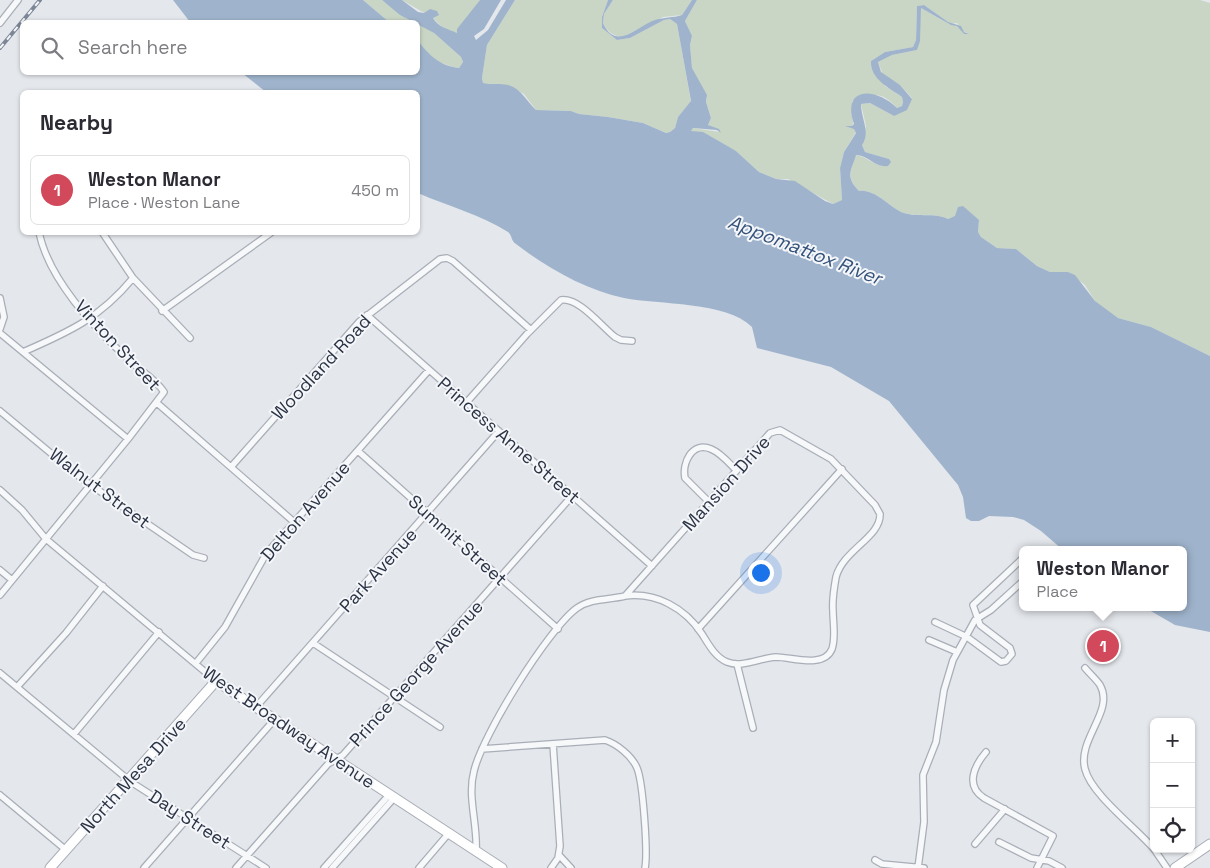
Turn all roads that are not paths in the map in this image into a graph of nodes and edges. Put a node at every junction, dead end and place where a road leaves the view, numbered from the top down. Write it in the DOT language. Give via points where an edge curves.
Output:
graph roads {
  1 [pos="18,0"];
  2 [pos="0,23"];
  3 [pos="40,235"];
  4 [pos="104,235"];
  5 [pos="268,235"];
  6 [pos="133,278"];
  7 [pos="0,298"];
  8 [pos="162,311"];
  9 [pos="367,315"];
  10 [pos="90,320"];
  11 [pos="0,329"];
  12 [pos="531,330"];
  13 [pos="0,333"];
  14 [pos="190,338"];
  15 [pos="632,341"];
  16 [pos="23,352"];
  17 [pos="429,370"];
  18 [pos="158,403"];
  19 [pos="466,403"];
  20 [pos="0,411"];
  21 [pos="500,431"];
  22 [pos="128,439"];
  23 [pos="358,451"];
  24 [pos="231,467"];
  25 [pos="842,469"];
  26 [pos="736,470"];
  27 [pos="90,485"];
  28 [pos="0,490"];
  29 [pos="572,496"];
  30 [pos="709,502"];
  31 [pos="428,513"];
  32 [pos="294,522"];
  33 [pos="46,539"];
  34 [pos="204,558"];
  35 [pos="1019,562"];
  36 [pos="652,566"];
  37 [pos="0,570"];
  38 [pos="500,578"];
  39 [pos="12,580"];
  40 [pos="1019,585"];
  41 [pos="103,586"];
  42 [pos="0,595"];
  43 [pos="625,596"];
  44 [pos="977,618"];
  45 [pos="935,622"];
  46 [pos="558,628"];
  47 [pos="698,629"];
  48 [pos="158,632"];
  49 [pos="965,636"];
  50 [pos="929,640"];
  51 [pos="313,643"];
  52 [pos="957,652"];
  53 [pos="196,663"];
  54 [pos="737,664"];
  55 [pos="1085,668"];
  56 [pos="0,673"];
  57 [pos="216,681"];
  58 [pos="17,687"];
  59 [pos="394,697"];
  60 [pos="256,707"];
  61 [pos="275,719"];
  62 [pos="440,727"];
  63 [pos="752,728"];
  64 [pos="74,734"];
  65 [pos="552,744"];
  66 [pos="482,749"];
  67 [pos="986,752"];
  68 [pos="337,760"];
  69 [pos="129,780"];
  70 [pos="0,795"];
  71 [pos="391,796"];
  72 [pos="1005,810"];
  73 [pos="188,818"];
  74 [pos="449,833"];
  75 [pos="999,842"];
  76 [pos="975,844"];
  77 [pos="1210,844"];
  78 [pos="1150,845"];
  79 [pos="66,850"];
  80 [pos="476,851"];
  81 [pos="1157,853"];
  82 [pos="559,855"];
  83 [pos="246,856"];
  84 [pos="875,860"];
  85 [pos="1042,860"];
  86 [pos="50,868"];
  87 [pos="144,868"];
  88 [pos="236,868"];
  89 [pos="266,868"];
  90 [pos="324,868"];
  91 [pos="332,868"];
  92 [pos="419,868"];
  93 [pos="502,868"];
  94 [pos="551,868"];
  95 [pos="572,868"];
  96 [pos="644,868"];
  97 [pos="920,868"];
  98 [pos="1037,868"];
  99 [pos="1062,868"];
  100 [pos="1168,868"];
  101 [pos="1175,868"];
  1 -- 2 [label="street"];
  3 -- 10 [label="street, Vinton Street" via="53,267"];
  4 -- 6 [label="street"];
  5 -- 8 [label="street"];
  6 -- 8 [label="street"];
  6 -- 10 [label="street"];
  7 -- 11 [label="street" via="4,317"];
  8 -- 14 [label="street"];
  9 -- 12 [label="street, Woodland Road" via="444,258 452,261"];
  9 -- 17 [label="street, Princess Anne Street"];
  9 -- 24 [label="street, Woodland Road"];
  10 -- 16 [label="street"];
  10 -- 18 [label="street, Vinton Street" via="163,390"];
  12 -- 15 [label="street" via="557,302 565,300 580,304 594,320 621,340"];
  12 -- 19 [label="street"];
  13 -- 16 [label="street"];
  16 -- 22 [label="street"];
  17 -- 19 [label="street, Princess Anne Street"];
  17 -- 23 [label="street, Delton Avenue"];
  18 -- 22 [label="street"];
  18 -- 24 [label="street, Vinton Street"];
  19 -- 21 [label="street, Princess Anne Street"];
  20 -- 27 [label="street, Walnut Street"];
  21 -- 29 [label="street, Princess Anne Street"];
  21 -- 31 [label="street, Park Avenue"];
  22 -- 27 [label="street"];
  23 -- 31 [label="street, Summit Street"];
  23 -- 32 [label="street, Delton Avenue"];
  24 -- 32 [label="street, Vinton Street"];
  25 -- 26 [label="street, Mansion Drive" via="803,441 776,430"];
  25 -- 47 [label="street"];
  25 -- 54 [label="street, Mansion Drive" via="875,505 880,520 839,567 833,599 832,648 824,657 809,660 775,658"];
  26 -- 30 [label="street, Mansion Drive"];
  26 -- 30 [label="street" via="712,449 698,448 690,454 684,467 685,478"];
  27 -- 33 [label="street"];
  27 -- 34 [label="street, Walnut Street" via="193,554"];
  28 -- 33 [label="street, West Broadway Avenue"];
  29 -- 36 [label="street, Princess Anne Street"];
  29 -- 38 [label="street, Prince George Avenue"];
  30 -- 36 [label="street, Mansion Drive"];
  31 -- 38 [label="street, Summit Street"];
  31 -- 51 [label="street, Park Avenue"];
  32 -- 53 [label="street, Delton Avenue" via="259,564 225,627"];
  33 -- 39 [label="street"];
  33 -- 41 [label="street, West Broadway Avenue"];
  35 -- 44 [label="street" via="973,605"];
  36 -- 43 [label="street, Mansion Drive"];
  37 -- 39 [label="street"];
  38 -- 46 [label="street, Summit Street"];
  38 -- 59 [label="street, Prince George Avenue"];
  39 -- 42 [label="street"];
  40 -- 44 [label="street"];
  41 -- 48 [label="street, West Broadway Avenue"];
  41 -- 58 [label="street"];
  43 -- 46 [label="street" via="584,604"];
  43 -- 47 [label="street" via="640,595 668,602"];
  44 -- 49 [label="street"];
  44 -- 49 [label="street" via="980,625 1010,648 1011,656 1001,662"];
  45 -- 49 [label="street"];
  46 -- 66 [label="street" via="515,688"];
  47 -- 54 [label="street" via="720,658"];
  48 -- 53 [label="street, West Broadway Avenue"];
  48 -- 64 [label="street"];
  49 -- 52 [label="street"];
  50 -- 52 [label="street"];
  51 -- 59 [label="street"];
  51 -- 60 [label="street, Park Avenue"];
  52 -- 97 [label="street" via="946,682 936,742 923,775 924,822"];
  53 -- 57 [label="street, West Broadway Avenue"];
  54 -- 63 [label="street"];
  55 -- 78 [label="street" via="1098,683 1104,698 1084,753 1086,774 1098,792"];
  56 -- 58 [label="street, Day Street"];
  57 -- 60 [label="main road, West Broadway Avenue"];
  57 -- 69 [label="main road, North Mesa Drive"];
  58 -- 64 [label="street, Day Street"];
  59 -- 62 [label="street"];
  59 -- 68 [label="street, Prince George Avenue"];
  60 -- 61 [label="main road, West Broadway Avenue"];
  61 -- 68 [label="main road, West Broadway Avenue"];
  61 -- 73 [label="street"];
  64 -- 69 [label="street, Day Street"];
  65 -- 66 [label="street"];
  65 -- 82 [label="street"];
  65 -- 96 [label="street" via="605,740 633,761 639,774"];
  66 -- 80 [label="street" via="472,781"];
  67 -- 72 [label="street" via="977,762 974,788 979,795"];
  68 -- 71 [label="main road, West Broadway Avenue"];
  68 -- 83 [label="street, Prince George Avenue" via="328,764"];
  69 -- 73 [label="street, Day Street"];
  69 -- 79 [label="main road, North Mesa Drive"];
  70 -- 79 [label="street"];
  71 -- 74 [label="main road, West Broadway Avenue"];
  71 -- 90 [label="street"];
  71 -- 91 [label="street"];
  72 -- 76 [label="street"];
  72 -- 85 [label="street" via="1051,834"];
  73 -- 83 [label="street, Day Street"];
  73 -- 87 [label="street"];
  74 -- 80 [label="main road, West Broadway Avenue"];
  74 -- 92 [label="street"];
  75 -- 85 [label="street"];
  77 -- 101 [label="main road"];
  79 -- 86 [label="main road, North Mesa Drive"];
  80 -- 93 [label="main road, West Broadway Avenue"];
  81 -- 100 [label="street"];
  82 -- 94 [label="street"];
  82 -- 95 [label="street"];
  83 -- 88 [label="street, Prince George Avenue"];
  83 -- 89 [label="street, Day Street"];
  84 -- 97 [label="street" via="882,864"];
  85 -- 98 [label="street"];
  85 -- 99 [label="street"];
}
